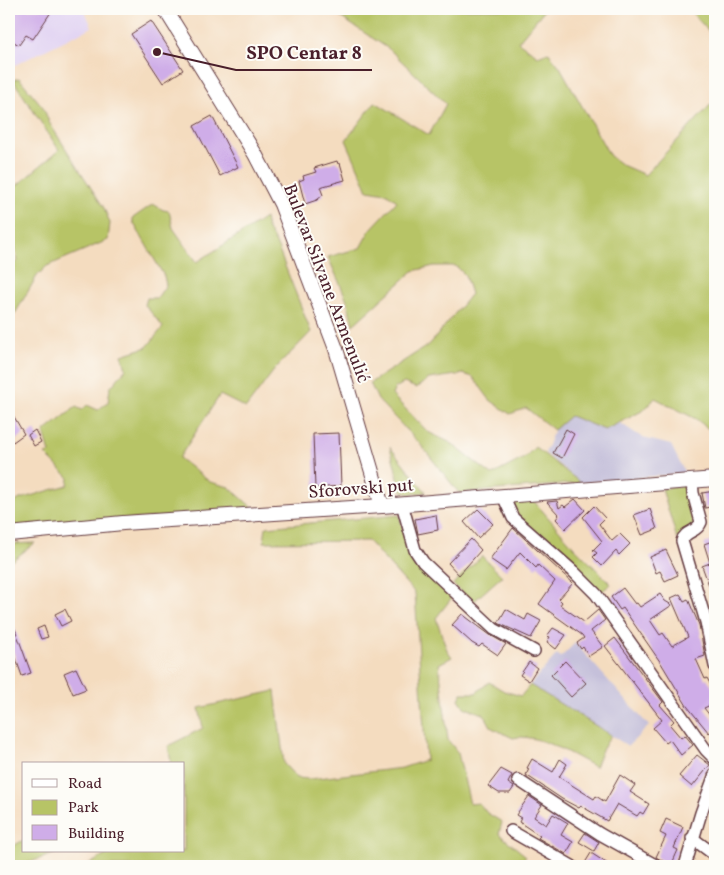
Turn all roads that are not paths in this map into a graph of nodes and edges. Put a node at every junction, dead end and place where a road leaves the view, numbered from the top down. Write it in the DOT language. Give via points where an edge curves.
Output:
graph roads {
  1 [pos="164,9"];
  2 [pos="715,479"];
  3 [pos="692,481"];
  4 [pos="503,496"];
  5 [pos="402,504"];
  6 [pos="382,506"];
  7 [pos="9,534"];
  8 [pos="534,651"];
  9 [pos="715,666"];
  10 [pos="715,759"];
  11 [pos="715,774"];
  12 [pos="518,780"];
  13 [pos="511,831"];
  14 [pos="692,838"];
  15 [pos="715,855"];
  16 [pos="572,866"];
  17 [pos="657,866"];
  18 [pos="685,866"];
  1 -- 6 [label="street, Bulevar Silvane Armenulić" via="255,154 281,204 336,349"];
  2 -- 3 [label="street, Sforovski put"];
  3 -- 4 [label="street, Sforovski put"];
  3 -- 9 [label="street" via="692,493 701,522 682,541 706,622"];
  4 -- 5 [label="street, Sforovski put"];
  4 -- 10 [label="street" via="513,518 596,594"];
  5 -- 6 [label="street, Sforovski put"];
  5 -- 8 [label="street" via="415,550 424,562 494,629"];
  6 -- 7 [label="street, Sforovski put"];
  11 -- 14 [label="street"];
  12 -- 17 [label="street" via="600,834"];
  13 -- 16 [label="street"];
  14 -- 15 [label="street"];
  14 -- 18 [label="street"];
}
